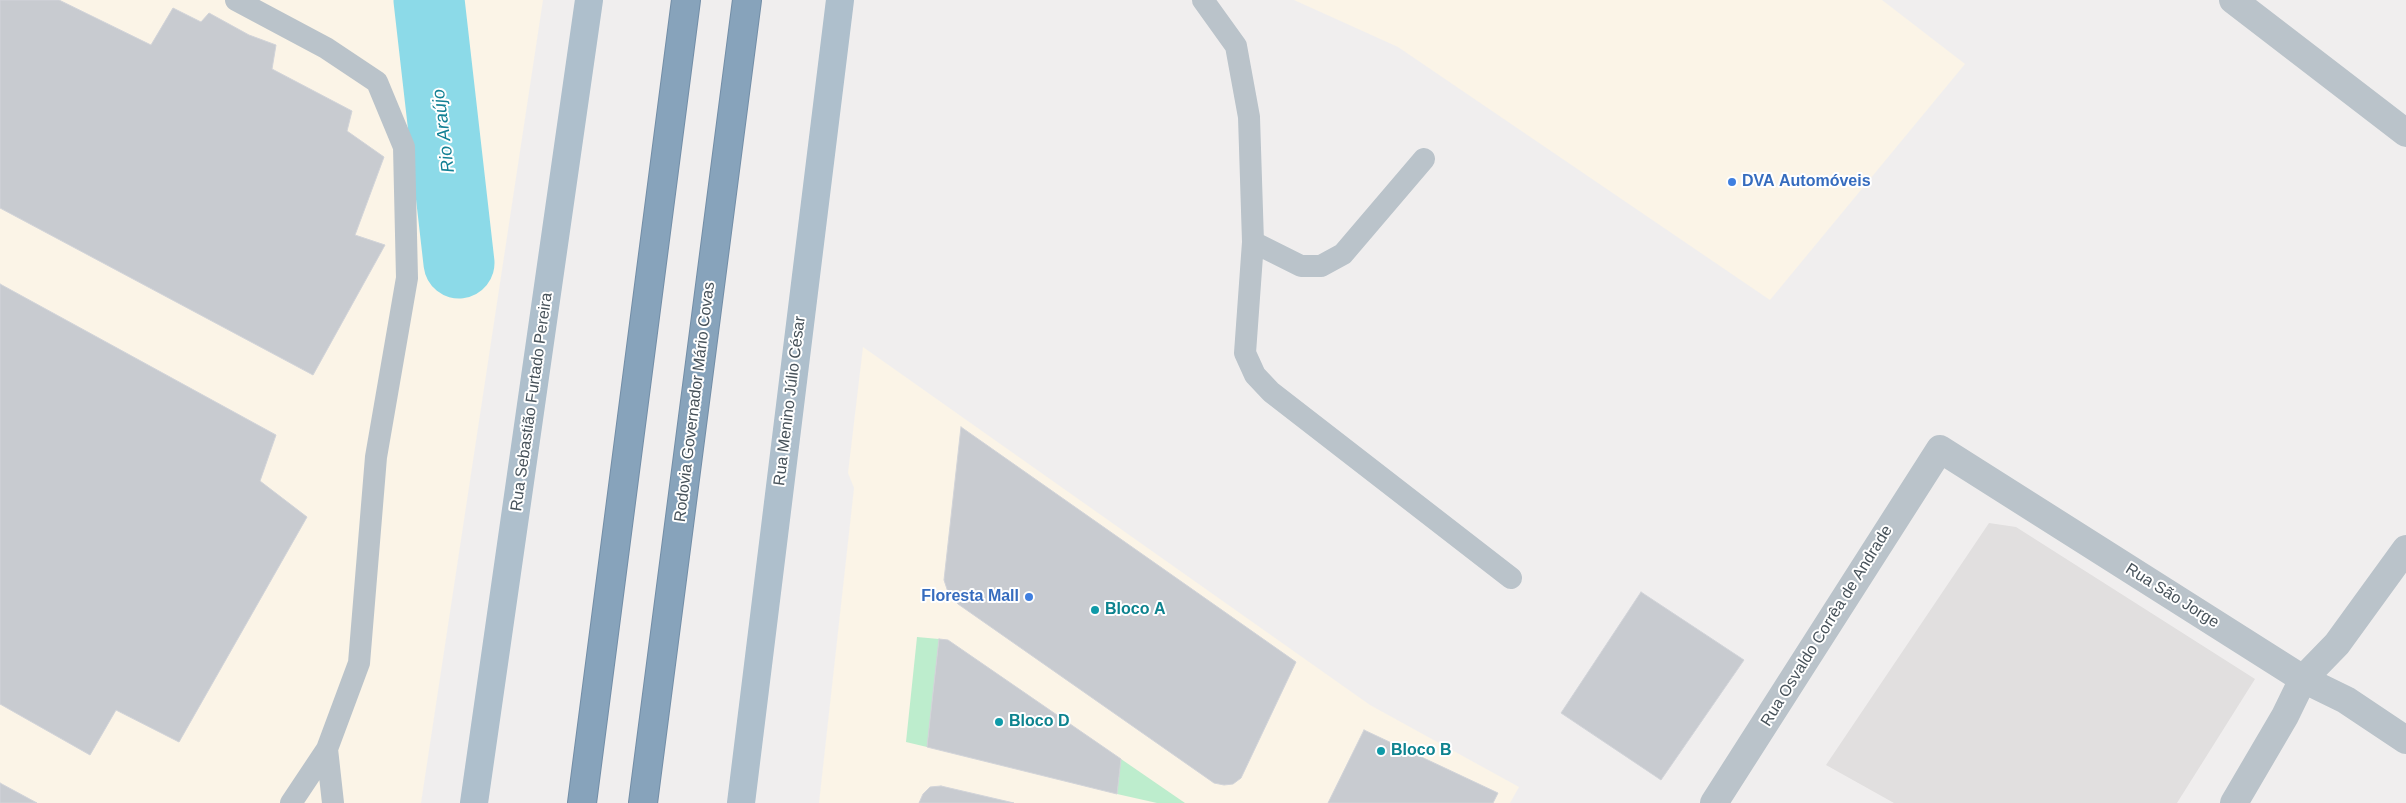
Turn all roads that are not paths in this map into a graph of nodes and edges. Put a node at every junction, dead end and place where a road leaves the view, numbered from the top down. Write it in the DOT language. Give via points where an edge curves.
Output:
graph roads {
  1 [pos="236,0"];
  2 [pos="588,0"];
  3 [pos="686,0"];
  4 [pos="747,0"];
  5 [pos="840,0"];
  6 [pos="1203,0"];
  7 [pos="2232,0"];
  8 [pos="2406,133"];
  9 [pos="1424,159"];
  10 [pos="1253,242"];
  11 [pos="1940,449"];
  12 [pos="2406,548"];
  13 [pos="1512,578"];
  14 [pos="2303,678"];
  15 [pos="2406,740"];
  16 [pos="327,749"];
  17 [pos="582,799"];
  18 [pos="290,803"];
  19 [pos="333,803"];
  20 [pos="474,803"];
  21 [pos="643,803"];
  22 [pos="741,803"];
  23 [pos="1714,803"];
  24 [pos="2234,803"];
  1 -- 16 [label="lane" via="326,48 377,82 404,147 407,278 376,456 359,663"];
  2 -- 20 [label="main road, Rua Sebastião Furtado Pereira"];
  3 -- 17 [label="highway"];
  4 -- 21 [label="highway, Rodovia Governador Mário Covas"];
  5 -- 22 [label="main road, Rua Menino Júlio César"];
  6 -- 10 [label="lane" via="1236,46 1249,117"];
  7 -- 8 [label="street"];
  9 -- 10 [label="lane" via="1343,254 1322,266 1301,266"];
  10 -- 13 [label="lane" via="1245,353 1255,375 1270,392"];
  11 -- 14 [label="street, Rua São Jorge"];
  11 -- 23 [label="street, Rua Osvaldo Corrêa de Andrade"];
  12 -- 14 [label="street" via="2337,644"];
  14 -- 15 [label="street, Rua São Jorge" via="2346,700"];
  14 -- 24 [label="street" via="2285,716"];
  16 -- 18 [label="lane"];
  16 -- 19 [label="lane"];
}
